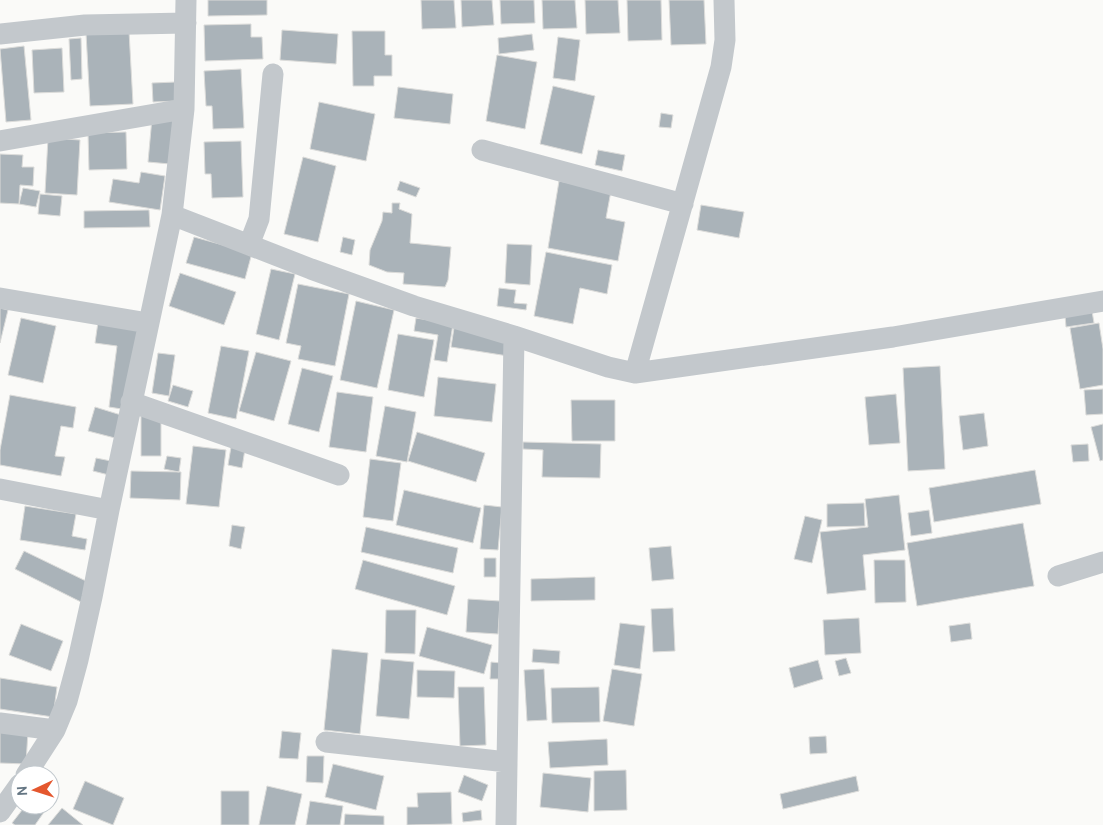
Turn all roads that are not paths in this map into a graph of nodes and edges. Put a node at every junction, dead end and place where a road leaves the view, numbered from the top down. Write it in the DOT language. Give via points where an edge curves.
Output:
graph roads {
  1 [pos="186,0"];
  2 [pos="724,0"];
  3 [pos="186,24"];
  4 [pos="0,34"];
  5 [pos="273,74"];
  6 [pos="184,109"];
  7 [pos="0,140"];
  8 [pos="482,150"];
  9 [pos="683,204"];
  10 [pos="172,215"];
  11 [pos="250,245"];
  12 [pos="0,298"];
  13 [pos="1103,301"];
  14 [pos="148,323"];
  15 [pos="514,336"];
  16 [pos="635,373"];
  17 [pos="131,402"];
  18 [pos="339,475"];
  19 [pos="0,489"];
  20 [pos="108,510"];
  21 [pos="1103,562"];
  22 [pos="1058,576"];
  23 [pos="0,723"];
  24 [pos="55,730"];
  25 [pos="326,742"];
  26 [pos="507,762"];
  27 [pos="32,765"];
  28 [pos="10,798"];
  29 [pos="0,812"];
  30 [pos="506,825"];
  1 -- 3 [label="street"];
  2 -- 9 [label="street" via="725,40 721,67"];
  3 -- 4 [label="street" via="85,25"];
  3 -- 6 [label="street"];
  5 -- 11 [label="street" via="259,219"];
  6 -- 7 [label="street"];
  6 -- 10 [label="street"];
  8 -- 9 [label="street"];
  9 -- 16 [label="street"];
  10 -- 11 [label="street"];
  10 -- 14 [label="street"];
  11 -- 15 [label="street" via="414,306"];
  12 -- 14 [label="street"];
  13 -- 16 [label="street" via="893,337"];
  14 -- 17 [label="street"];
  15 -- 16 [label="street"];
  15 -- 26 [label="street"];
  17 -- 18 [label="street"];
  17 -- 20 [label="street"];
  19 -- 20 [label="street"];
  20 -- 24 [label="street" via="78,660"];
  21 -- 22 [label="street"];
  23 -- 24 [label="street"];
  24 -- 27 [label="street"];
  25 -- 26 [label="street"];
  26 -- 30 [label="street"];
  28 -- 29 [label="street"];
}
